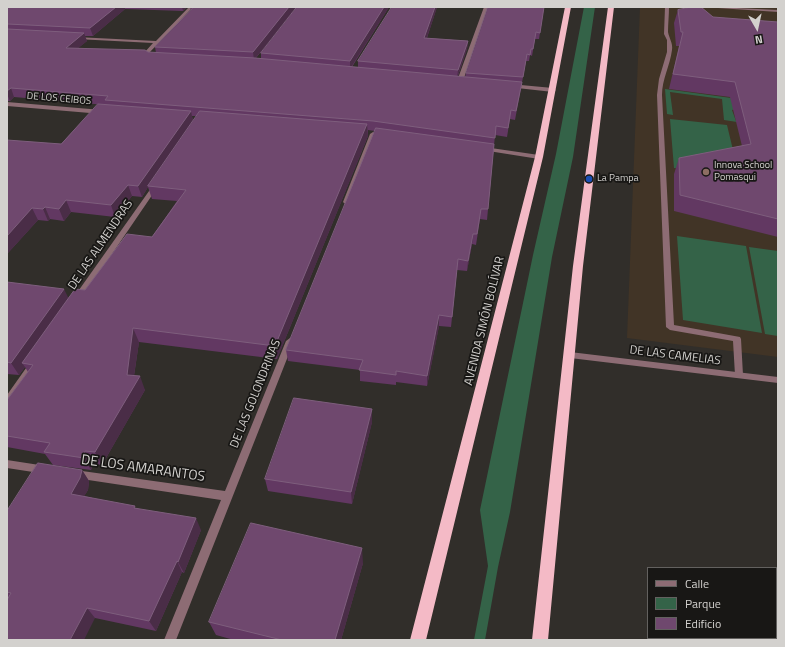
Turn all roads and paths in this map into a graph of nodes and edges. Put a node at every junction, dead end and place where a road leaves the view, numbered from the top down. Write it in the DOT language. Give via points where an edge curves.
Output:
graph roads {
  1 [pos="192,7"];
  2 [pos="486,7"];
  3 [pos="568,7"];
  4 [pos="611,7"];
  5 [pos="667,7"];
  6 [pos="718,7"];
  7 [pos="778,11"];
  8 [pos="70,38"];
  9 [pos="156,42"];
  10 [pos="158,58"];
  11 [pos="452,80"];
  12 [pos="460,81"];
  13 [pos="467,82"];
  14 [pos="503,86"];
  15 [pos="553,90"];
  16 [pos="8,105"];
  17 [pos="113,113"];
  18 [pos="373,134"];
  19 [pos="476,148"];
  20 [pos="539,157"];
  21 [pos="160,179"];
  22 [pos="344,208"];
  23 [pos="74,303"];
  24 [pos="293,333"];
  25 [pos="570,355"];
  26 [pos="38,356"];
  27 [pos="739,375"];
  28 [pos="778,380"];
  29 [pos="7,402"];
  30 [pos="7,464"];
  31 [pos="228,496"];
  32 [pos="170,640"];
  33 [pos="418,640"];
  34 [pos="540,640"];
  1 -- 9 [label="street"];
  2 -- 12 [label="street"];
  3 -- 15 [label="highway, AVENIDA SIMÓN BOLÍVAR"];
  4 -- 25 [label="highway" via="578,266"];
  5 -- 27 [label="street" via="666,34 671,46 660,84 660,113 670,327 737,339"];
  6 -- 7 [label="street"];
  8 -- 9 [label="street"];
  9 -- 10 [label="street" via="146,53 150,58"];
  11 -- 12 [label="street"];
  12 -- 13 [label="street"];
  14 -- 15 [label="street"];
  15 -- 20 [label="highway, AVENIDA SIMÓN BOLÍVAR"];
  16 -- 17 [label="street, DE LOS CEIBOS"];
  18 -- 22 [label="street"];
  19 -- 20 [label="street"];
  20 -- 33 [label="highway, AVENIDA SIMÓN BOLÍVAR"];
  21 -- 23 [label="street, DE LAS ALMENDRAS"];
  24 -- 31 [label="street, DE LAS GOLONDRINAS"];
  25 -- 27 [label="street, DE LAS CAMELIAS"];
  25 -- 34 [label="highway"];
  26 -- 29 [label="street"];
  27 -- 28 [label="street, DE LAS CAMELIAS"];
  30 -- 31 [label="street, DE LOS AMARANTOS"];
  31 -- 32 [label="street, DE LAS GOLONDRINAS"];
}
